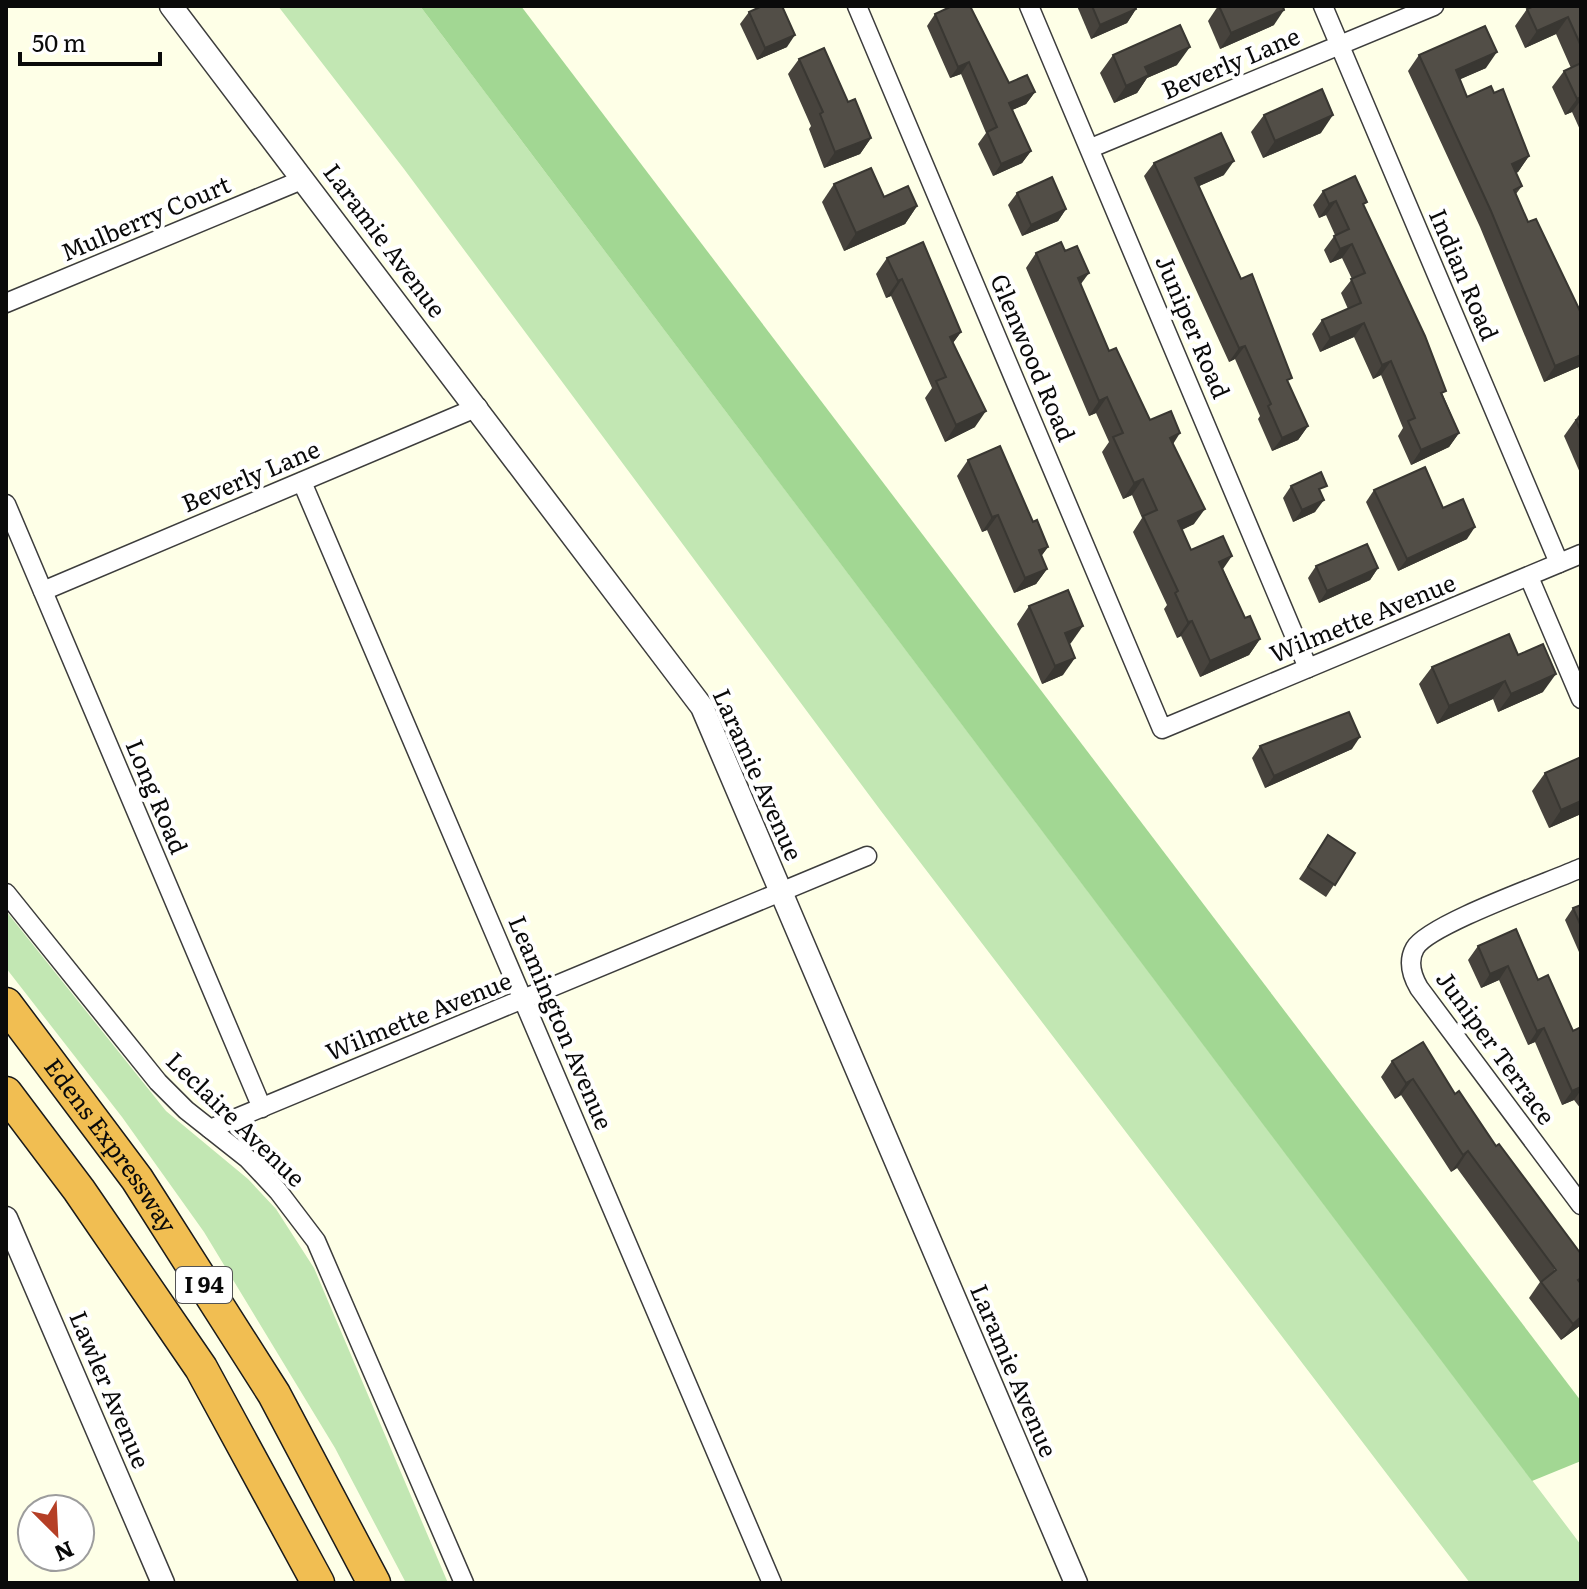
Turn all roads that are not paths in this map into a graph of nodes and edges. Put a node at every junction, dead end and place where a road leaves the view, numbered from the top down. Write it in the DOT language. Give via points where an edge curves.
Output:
graph roads {
  1 [pos="171,6"];
  2 [pos="857,6"];
  3 [pos="1029,6"];
  4 [pos="1323,6"];
  5 [pos="1434,6"];
  6 [pos="1340,45"];
  7 [pos="1091,148"];
  8 [pos="304,179"];
  9 [pos="6,303"];
  10 [pos="478,407"];
  11 [pos="302,482"];
  12 [pos="6,504"];
  13 [pos="1581,554"];
  14 [pos="1559,563"];
  15 [pos="1529,577"];
  16 [pos="43,591"];
  17 [pos="1308,668"];
  18 [pos="1581,699"];
  19 [pos="1162,729"];
  20 [pos="867,856"];
  21 [pos="1581,868"];
  22 [pos="6,893"];
  23 [pos="781,893"];
  24 [pos="524,999"];
  25 [pos="6,1004"];
  26 [pos="6,1093"];
  27 [pos="262,1108"];
  28 [pos="210,1129"];
  29 [pos="1581,1205"];
  30 [pos="6,1218"];
  31 [pos="163,1583"];
  32 [pos="318,1583"];
  33 [pos="374,1583"];
  34 [pos="464,1583"];
  35 [pos="772,1583"];
  36 [pos="1076,1583"];
  1 -- 8 [label="street, Laramie Avenue"];
  2 -- 19 [label="street, Glenwood Road"];
  3 -- 7 [label="street, Juniper Road"];
  4 -- 6 [label="street, Indian Road"];
  5 -- 6 [label="street, Beverly Lane"];
  6 -- 7 [label="street, Beverly Lane"];
  6 -- 14 [label="street, Indian Road"];
  7 -- 17 [label="street, Juniper Road"];
  8 -- 9 [label="street, Mulberry Court"];
  8 -- 10 [label="street, Laramie Avenue"];
  10 -- 11 [label="street, Beverly Lane"];
  10 -- 23 [label="street, Laramie Avenue" via="702,707"];
  11 -- 16 [label="street, Beverly Lane"];
  11 -- 24 [label="street, Leamington Avenue"];
  12 -- 16 [label="street, Long Road"];
  13 -- 14 [label="street, Wilmette Avenue"];
  14 -- 15 [label="street, Wilmette Avenue"];
  15 -- 17 [label="street, Wilmette Avenue"];
  15 -- 18 [label="street"];
  16 -- 27 [label="street, Long Road"];
  17 -- 19 [label="street, Wilmette Avenue"];
  20 -- 23 [label="street, Wilmette Avenue"];
  21 -- 29 [label="street, Juniper Terrace" via="1437,929 1416,945 1411,966 1419,988"];
  22 -- 28 [label="street, Leclaire Avenue" via="158,1082"];
  23 -- 24 [label="street, Wilmette Avenue"];
  23 -- 36 [label="street, Laramie Avenue"];
  24 -- 27 [label="street, Wilmette Avenue"];
  24 -- 35 [label="street, Leamington Avenue"];
  25 -- 33 [label="highway, Edens Expressway / I 94" via="137,1179 274,1394"];
  26 -- 32 [label="highway, Edens Expressway / I 94" via="201,1368"];
  27 -- 28 [label="street, Wilmette Avenue"];
  28 -- 34 [label="street, Leclaire Avenue" via="268,1180 316,1241"];
  30 -- 31 [label="street, Lawler Avenue"];
}
